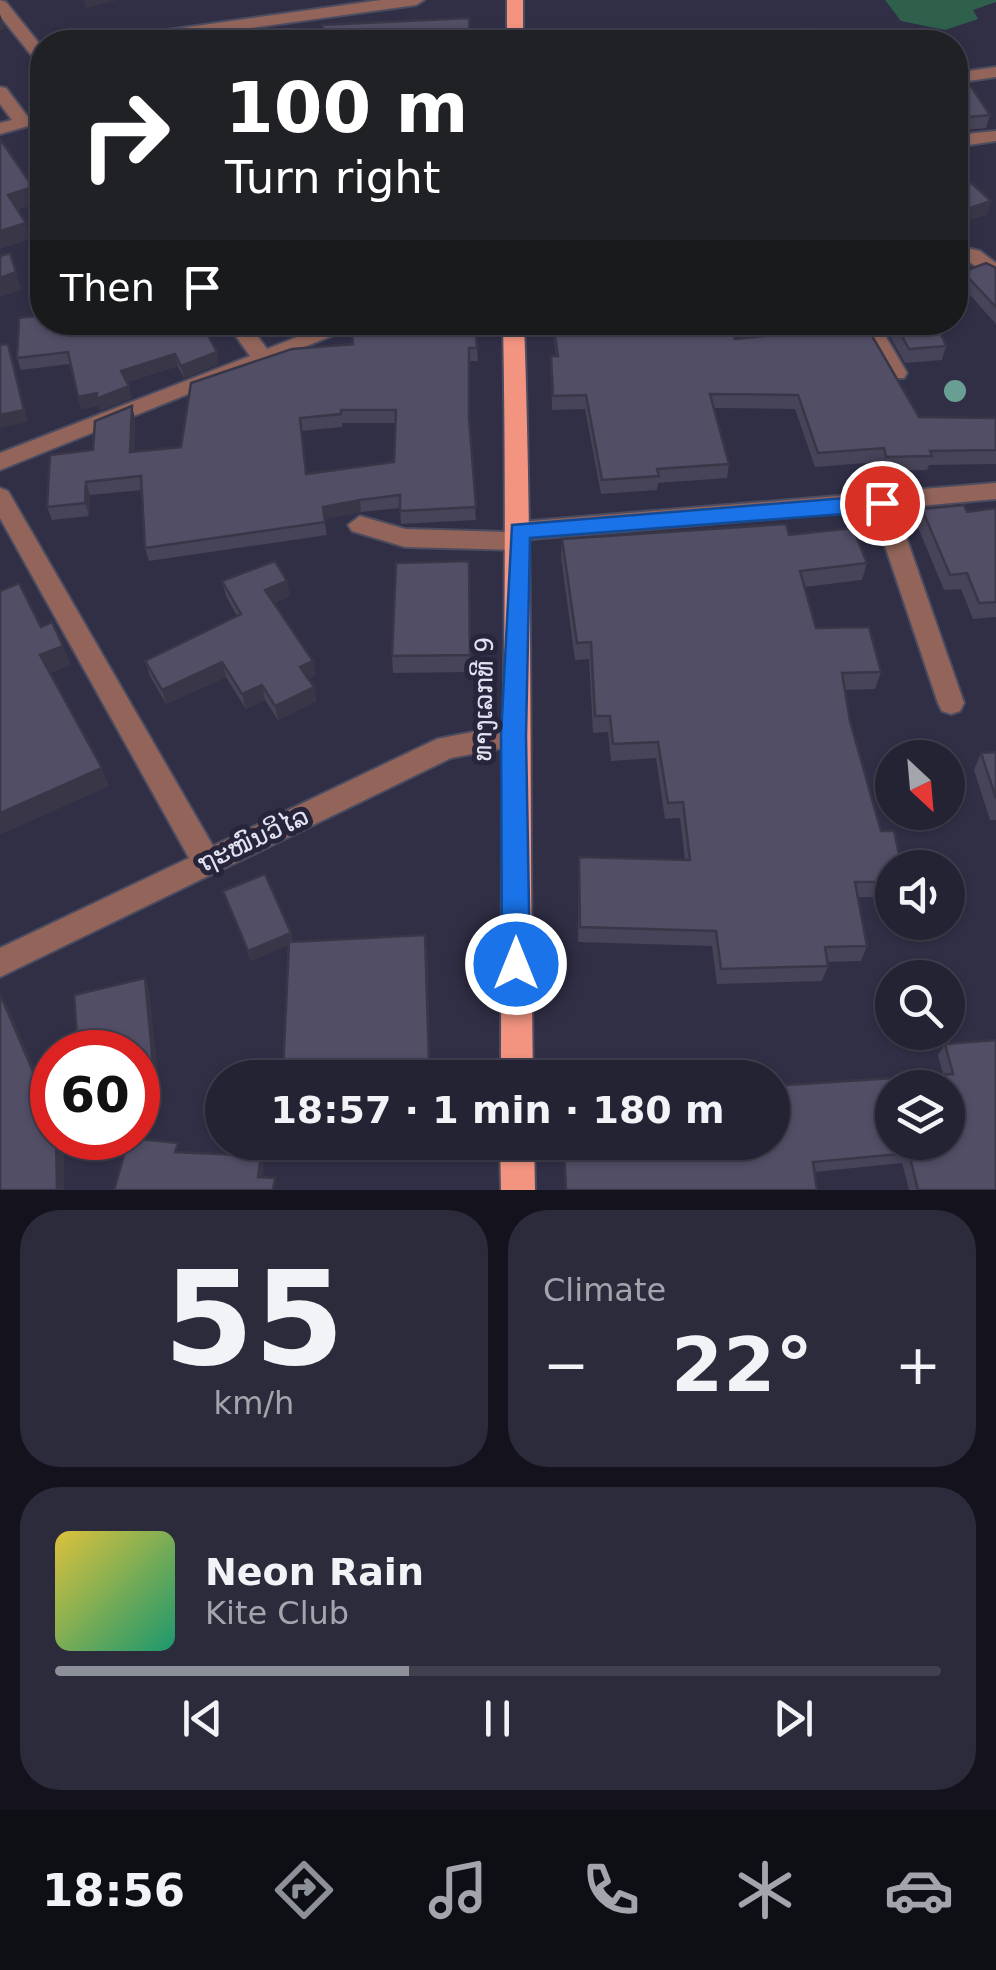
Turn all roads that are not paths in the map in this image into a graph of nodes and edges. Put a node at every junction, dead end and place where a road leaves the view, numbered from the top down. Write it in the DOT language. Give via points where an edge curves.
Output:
graph roads {
  1 [pos="416,0"];
  2 [pos="515,0"];
  3 [pos="0,5"];
  4 [pos="336,6"];
  5 [pos="191,30"];
  6 [pos="516,30"];
  7 [pos="30,41"];
  8 [pos="996,72"];
  9 [pos="968,76"];
  10 [pos="968,81"];
  11 [pos="983,91"];
  12 [pos="0,92"];
  13 [pos="30,121"];
  14 [pos="23,123"];
  15 [pos="0,129"];
  16 [pos="996,136"];
  17 [pos="968,139"];
  18 [pos="968,255"];
  19 [pos="996,273"];
  20 [pos="246,335"];
  21 [pos="320,335"];
  22 [pos="513,335"];
  23 [pos="874,335"];
  24 [pos="261,356"];
  25 [pos="896,374"];
  26 [pos="0,462"];
  27 [pos="996,490"];
  28 [pos="0,497"];
  29 [pos="882,503"];
  30 [pos="360,525"];
  31 [pos="519,536"];
  32 [pos="951,704"];
  33 [pos="514,736"];
  34 [pos="206,861"];
  35 [pos="0,963"];
  36 [pos="517,1060"];
  37 [pos="518,1160"];
  38 [pos="518,1190"];
  1 -- 4 [label="street"];
  2 -- 6 [label="main road"];
  3 -- 7 [label="street"];
  4 -- 5 [label="street"];
  8 -- 9 [label="street"];
  10 -- 11 [label="street"];
  12 -- 14 [label="street"];
  13 -- 14 [label="street"];
  14 -- 15 [label="street"];
  16 -- 17 [label="street"];
  18 -- 19 [label="street"];
  20 -- 24 [label="street"];
  21 -- 24 [label="street"];
  22 -- 31 [label="main road, ທາງເລກທີ 9"];
  23 -- 25 [label="street"];
  24 -- 26 [label="street"];
  27 -- 29 [label="street"];
  28 -- 34 [label="street"];
  29 -- 31 [label="street"];
  29 -- 32 [label="street"];
  30 -- 31 [label="street" via="404,538"];
  31 -- 33 [label="main road, ທາງເລກທີ 9"];
  33 -- 34 [label="street, ຖະໜົນວິໄລ" via="447,747"];
  33 -- 36 [label="main road, ທາງເລກທີ 9"];
  34 -- 35 [label="street, ຖະໜົນວິໄລ"];
  37 -- 38 [label="main road"];
}
